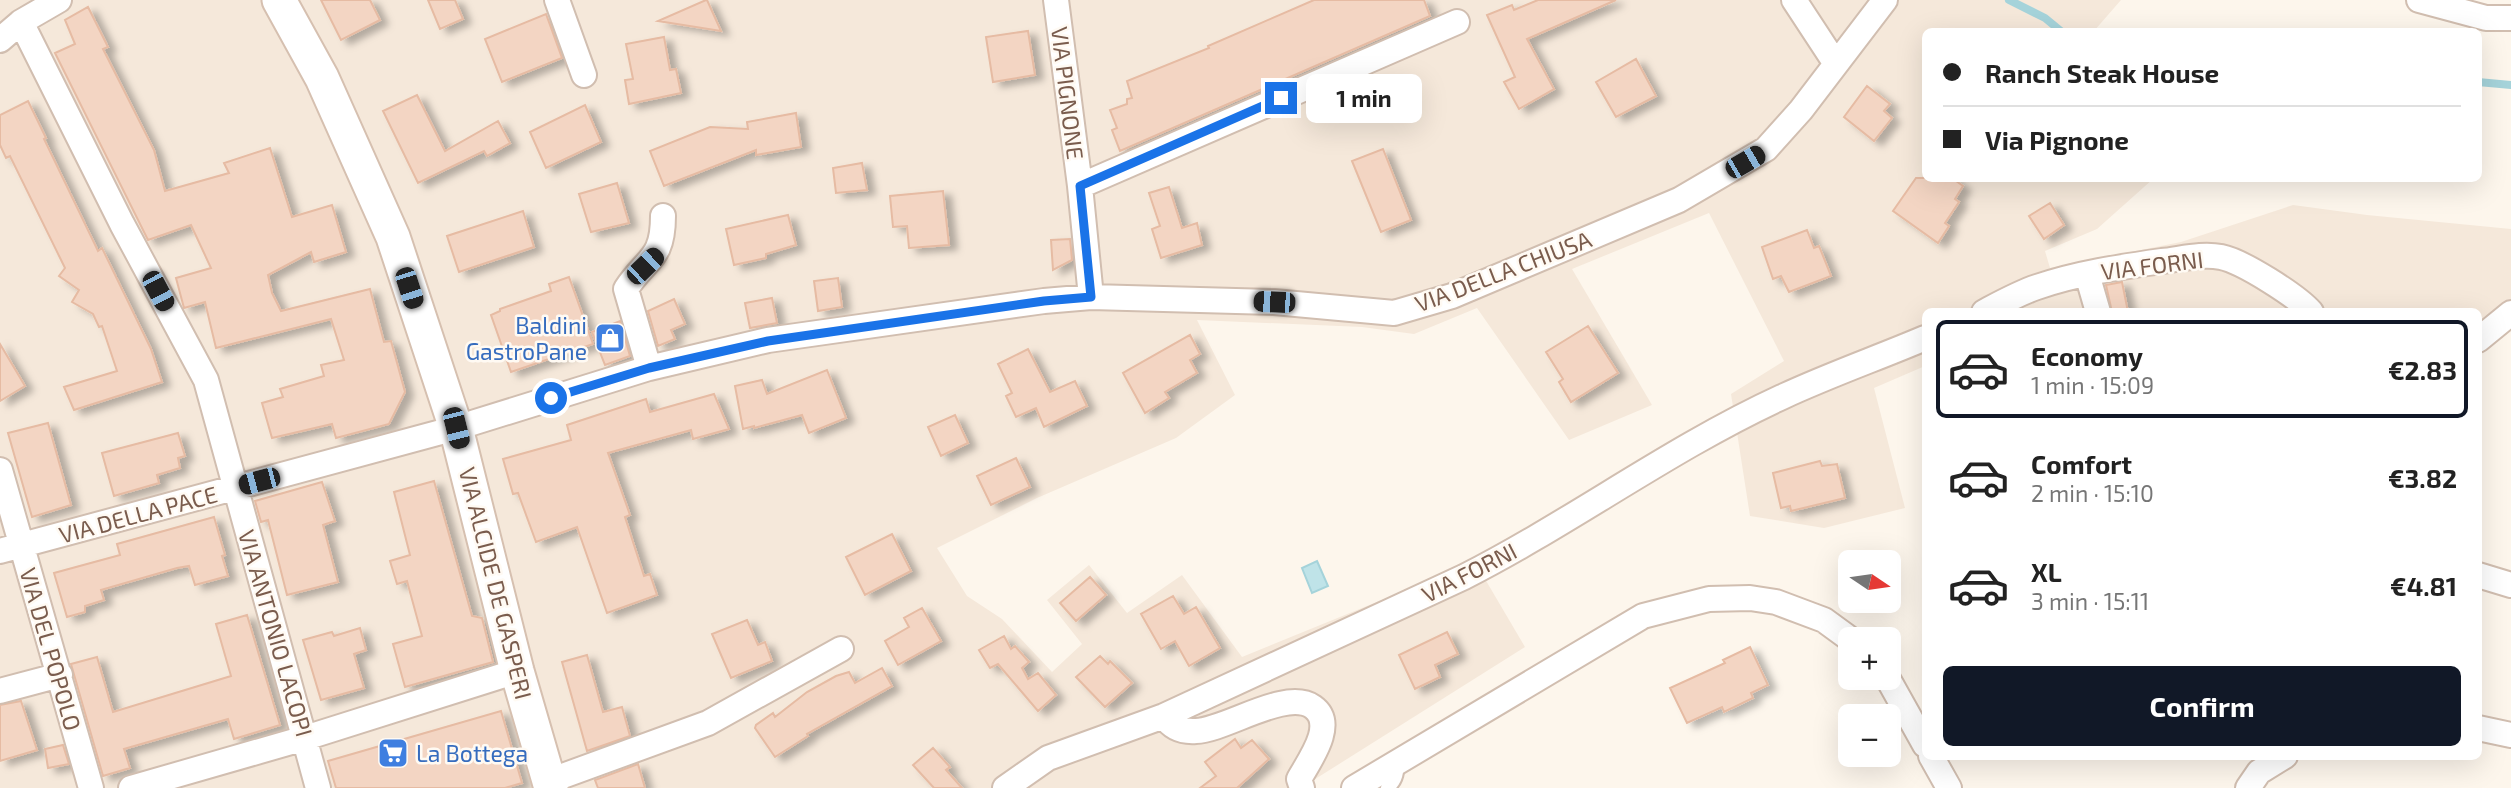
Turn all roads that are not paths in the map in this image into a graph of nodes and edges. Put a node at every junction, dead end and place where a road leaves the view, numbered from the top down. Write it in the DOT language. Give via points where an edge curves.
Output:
graph roads {
  1 [pos="60,0"];
  2 [pos="279,0"];
  3 [pos="556,0"];
  4 [pos="1056,0"];
  5 [pos="1794,0"];
  6 [pos="1885,0"];
  7 [pos="2419,0"];
  8 [pos="2511,18"];
  9 [pos="21,22"];
  10 [pos="1457,22"];
  11 [pos="0,40"];
  12 [pos="1836,64"];
  13 [pos="584,75"];
  14 [pos="1080,186"];
  15 [pos="663,216"];
  16 [pos="2087,274"];
  17 [pos="1091,297"];
  18 [pos="1992,308"];
  19 [pos="2097,308"];
  20 [pos="2307,308"];
  21 [pos="2511,313"];
  22 [pos="2482,337"];
  23 [pos="1922,339"];
  24 [pos="649,368"];
  25 [pos="456,428"];
  26 [pos="0,470"];
  27 [pos="235,488"];
  28 [pos="10,549"];
  29 [pos="2482,576"];
  30 [pos="2511,585"];
  31 [pos="1838,630"];
  32 [pos="841,649"];
  33 [pos="517,671"];
  34 [pos="60,675"];
  35 [pos="1894,690"];
  36 [pos="0,691"];
  37 [pos="1164,716"];
  38 [pos="2482,729"];
  39 [pos="2511,735"];
  40 [pos="305,738"];
  41 [pos="1922,740"];
  42 [pos="1933,760"];
  43 [pos="2278,760"];
  44 [pos="1390,776"];
  45 [pos="187,780"];
  46 [pos="550,784"];
  47 [pos="91,788"];
  48 [pos="131,788"];
  49 [pos="318,788"];
  50 [pos="1005,788"];
  51 [pos="1302,788"];
  52 [pos="1354,788"];
  53 [pos="1949,788"];
  54 [pos="2248,788"];
  1 -- 9 [label="street"];
  2 -- 25 [label="main road, VIA ALCIDE DE GASPERI" via="322,78 393,237"];
  3 -- 13 [label="street"];
  4 -- 14 [label="street, VIA PIGNONE"];
  5 -- 12 [label="street"];
  6 -- 12 [label="street, VIA DELLA CHIUSA"];
  7 -- 8 [label="street" via="2486,18"];
  9 -- 11 [label="street"];
  9 -- 27 [label="street, VIA ANTONIO LACOPI" via="206,380"];
  10 -- 14 [label="street, VIA PIGNONE"];
  12 -- 17 [label="street, VIA DELLA CHIUSA" via="1766,149 1679,200 1452,296 1394,313 1274,302"];
  14 -- 17 [label="street, VIA PIGNONE"];
  15 -- 24 [label="street" via="656,256 626,289"];
  16 -- 18 [label="street, VIA FORNI" via="2036,287"];
  16 -- 19 [label="street"];
  16 -- 20 [label="street, VIA FORNI" via="2222,257 2262,276"];
  17 -- 24 [label="street, VIA DELLA CHIUSA" via="768,341"];
  21 -- 22 [label="street"];
  23 -- 37 [label="street, VIA FORNI" via="1782,397 1665,460 1507,555"];
  24 -- 25 [label="street, VIA DELLA CHIUSA"];
  25 -- 27 [label="street, VIA DELLA PACE"];
  25 -- 33 [label="main road, VIA ALCIDE DE GASPERI"];
  26 -- 28 [label="street, VIA DEL POPOLO"];
  27 -- 28 [label="street, VIA DELLA PACE"];
  27 -- 40 [label="street, VIA ANTONIO LACOPI"];
  28 -- 34 [label="street, VIA DEL POPOLO"];
  29 -- 30 [label="street"];
  31 -- 44 [label="street" via="1824,620 1776,602 1750,598 1709,599 1643,615"];
  32 -- 46 [label="street, VIA ALCIDE DE GASPERI" via="708,723"];
  33 -- 40 [label="street"];
  33 -- 46 [label="main road, VIA ALCIDE DE GASPERI"];
  34 -- 36 [label="street"];
  34 -- 47 [label="street, VIA DEL POPOLO"];
  35 -- 41 [label="street"];
  37 -- 50 [label="street, VIA FORNI" via="1048,758"];
  37 -- 51 [label="street" via="1176,728 1200,731 1295,701 1311,705 1320,712 1323,727 1299,779"];
  38 -- 39 [label="street"];
  40 -- 45 [label="street"];
  40 -- 49 [label="street, VIA ANTONIO LACOPI"];
  42 -- 53 [label="street"];
  43 -- 54 [label="street" via="2259,772"];
  44 -- 52 [label="street"];
  45 -- 48 [label="street"];
}
